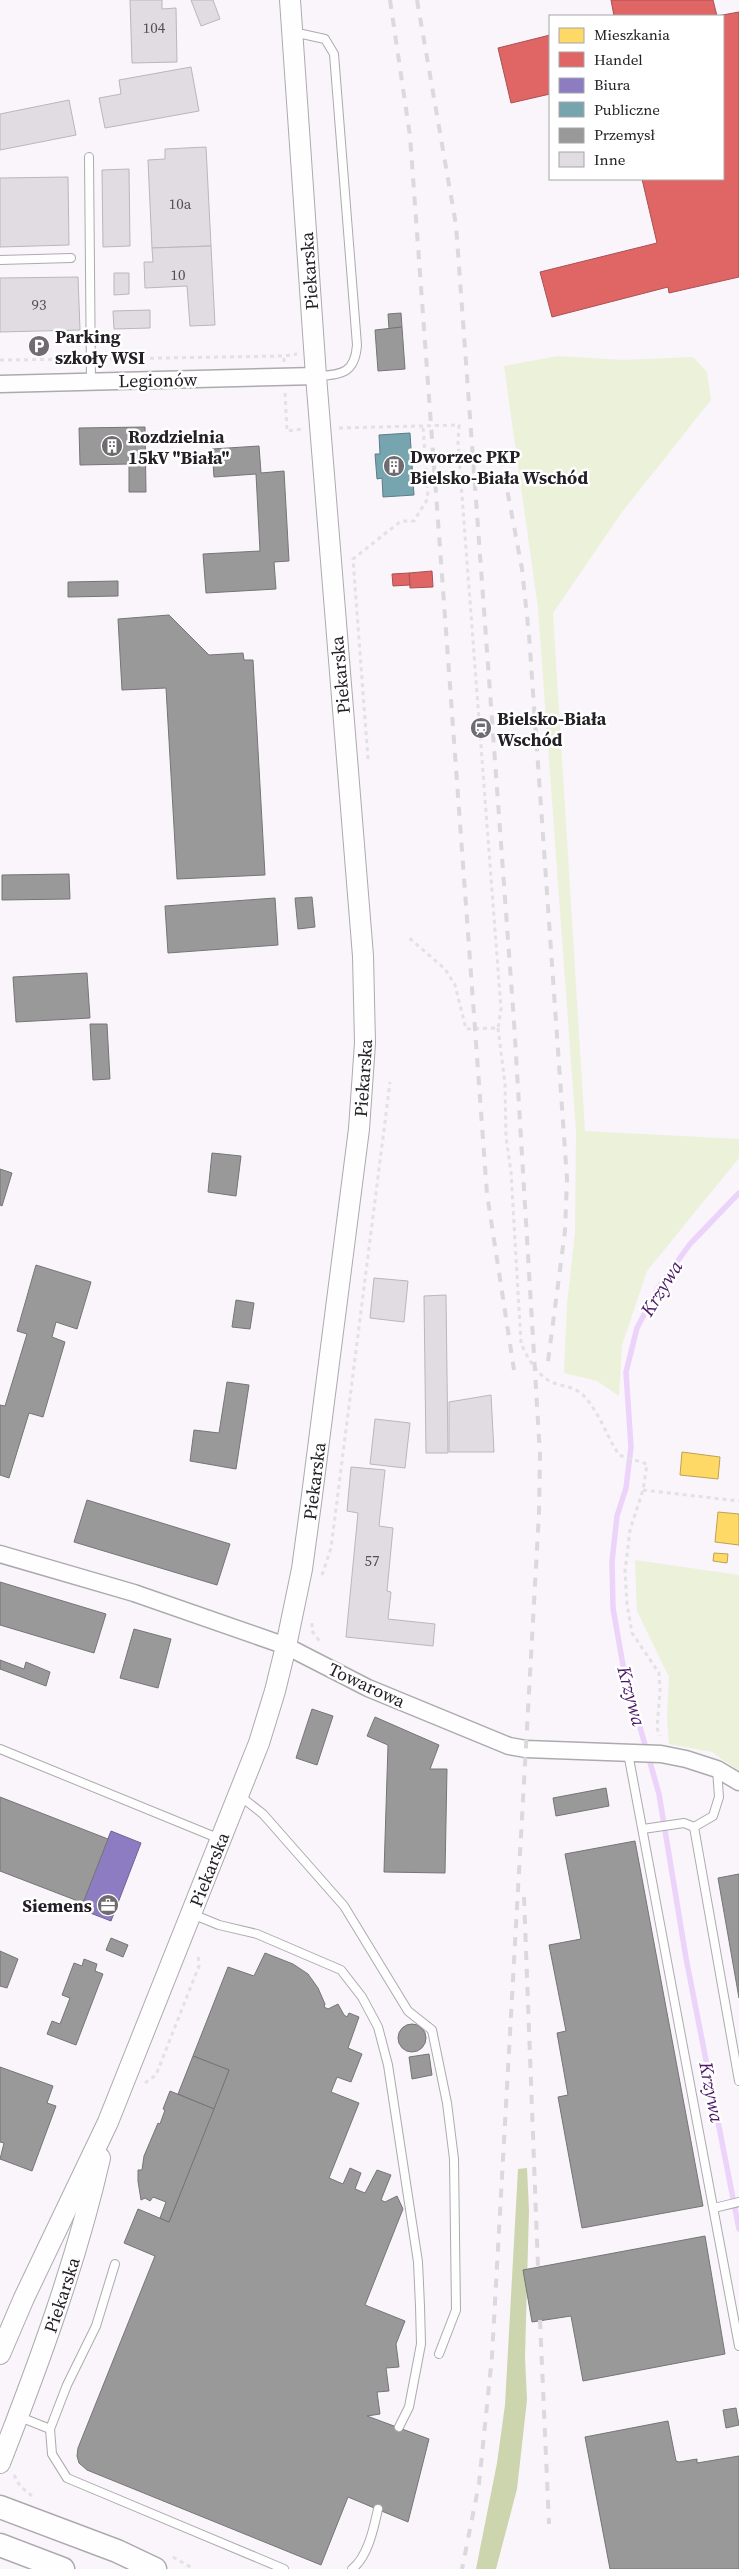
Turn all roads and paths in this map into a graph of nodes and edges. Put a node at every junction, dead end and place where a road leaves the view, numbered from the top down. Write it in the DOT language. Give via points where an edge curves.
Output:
graph roads {
  1 [pos="290,0"];
  2 [pos="292,32"];
  3 [pos="89,156"];
  4 [pos="71,258"];
  5 [pos="0,260"];
  6 [pos="284,356"];
  7 [pos="91,359"];
  8 [pos="0,360"];
  9 [pos="316,376"];
  10 [pos="91,382"];
  11 [pos="0,384"];
  12 [pos="423,427"];
  13 [pos="320,428"];
  14 [pos="369,768"];
  15 [pos="407,936"];
  16 [pos="498,1028"];
  17 [pos="643,1490"];
  18 [pos="739,1502"];
  19 [pos="0,1554"];
  20 [pos="286,1646"];
  21 [pos="0,1749"];
  22 [pos="633,1753"];
  23 [pos="660,1754"];
  24 [pos="717,1769"];
  25 [pos="739,1782"];
  26 [pos="238,1795"];
  27 [pos="694,1827"];
  28 [pos="643,1829"];
  29 [pos="220,1840"];
  30 [pos="191,1913"];
  31 [pos="739,2081"];
  32 [pos="108,2122"];
  33 [pos="739,2202"];
  34 [pos="714,2208"];
  35 [pos="115,2264"];
  36 [pos="739,2346"];
  37 [pos="0,2354"];
  38 [pos="439,2354"];
  39 [pos="18,2417"];
  40 [pos="399,2427"];
  41 [pos="50,2430"];
  42 [pos="0,2463"];
  43 [pos="0,2507"];
  44 [pos="378,2509"];
  45 [pos="0,2545"];
  46 [pos="63,2569"];
  47 [pos="155,2569"];
  48 [pos="284,2569"];
  49 [pos="352,2569"];
  1 -- 2 [label="street, Piekarska"];
  2 -- 9 [label="street, Piekarska"];
  2 -- 9 [label="lane" via="325,39 334,54 357,345 352,365 344,372 336,376"];
  3 -- 7 [label="lane"];
  4 -- 5 [label="lane"];
  6 -- 7 [label="path"];
  7 -- 8 [label="path"];
  7 -- 10 [label="lane"];
  9 -- 10 [label="street, Legionów"];
  9 -- 13 [label="street, Piekarska"];
  10 -- 11 [label="street, Legionów"];
  12 -- 13 [label="path"];
  12 -- 14 [label="path" via="428,498 414,520 401,521 353,559"];
  12 -- 16 [label="path" via="459,424 501,1009"];
  13 -- 20 [label="street, Piekarska" via="363,956 365,1043 359,1129 311,1503 302,1569"];
  15 -- 16 [label="path" via="445,969 454,985 466,1029"];
  16 -- 17 [label="path" via="506,1084 506,1137 521,1343 530,1361 546,1379 577,1390 585,1397 602,1420 619,1456 647,1464"];
  17 -- 18 [label="path"];
  17 -- 23 [label="path" via="630,1530 625,1571 627,1604 632,1633 658,1673"];
  19 -- 20 [label="street, Towarowa" via="134,1593"];
  20 -- 22 [label="street, Towarowa" via="368,1688 510,1746"];
  20 -- 26 [label="street, Piekarska" via="275,1692"];
  21 -- 29 [label="lane"];
  22 -- 23 [label="street, Towarowa"];
  22 -- 28 [label="lane"];
  23 -- 24 [label="street, Towarowa"];
  24 -- 25 [label="street, Towarowa"];
  24 -- 27 [label="lane" via="719,1797 713,1816"];
  26 -- 29 [label="street, Piekarska"];
  26 -- 38 [label="lane" via="263,1814 344,1906 408,2011 432,2030 454,2159 456,2310"];
  27 -- 28 [label="lane" via="684,1823"];
  27 -- 31 [label="lane"];
  28 -- 34 [label="lane"];
  29 -- 30 [label="street, Piekarska"];
  30 -- 32 [label="street, Piekarska"];
  30 -- 40 [label="lane" via="219,1925 257,1934 341,1970 362,1997 378,2027 389,2075 418,2262 421,2344 408,2407"];
  32 -- 37 [label="street, Piekarska"];
  32 -- 39 [label="street, Piekarska" via="88,2210 37,2369"];
  33 -- 34 [label="lane"];
  34 -- 36 [label="lane"];
  35 -- 41 [label="lane" via="96,2326 67,2385"];
  39 -- 41 [label="lane"];
  39 -- 42 [label="street, Piekarska"];
  41 -- 48 [label="lane" via="52,2454 67,2478"];
  43 -- 47 [label="main road" via="117,2551"];
  44 -- 49 [label="lane" via="374,2529"];
  45 -- 46 [label="main road"];
}
